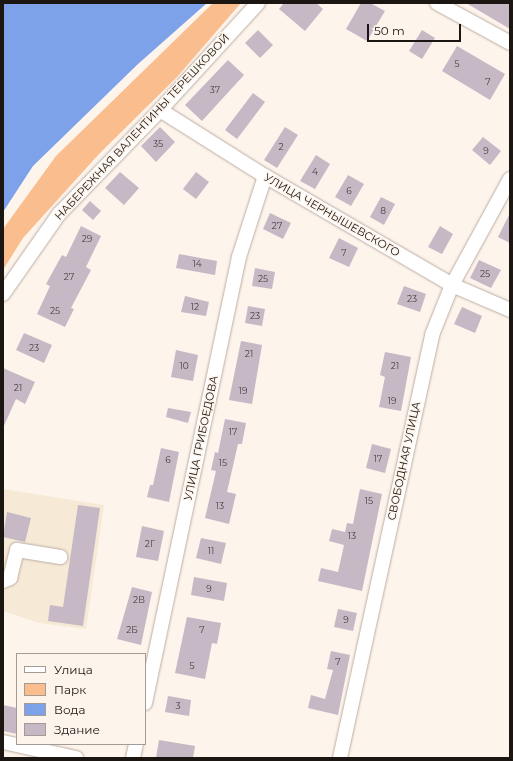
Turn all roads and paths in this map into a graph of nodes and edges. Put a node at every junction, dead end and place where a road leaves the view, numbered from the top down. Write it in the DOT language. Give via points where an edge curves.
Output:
graph roads {
  1 [pos="258,3"];
  2 [pos="437,3"];
  3 [pos="510,43"];
  4 [pos="160,110"];
  5 [pos="265,176"];
  6 [pos="510,179"];
  7 [pos="452,285"];
  8 [pos="3,294"];
  9 [pos="510,310"];
  10 [pos="60,557"];
  11 [pos="3,581"];
  12 [pos="146,698"];
  13 [pos="3,742"];
  14 [pos="16,745"];
  15 [pos="17,745"];
  16 [pos="136,745"];
  17 [pos="76,758"];
  18 [pos="133,758"];
  19 [pos="340,758"];
  1 -- 4 [label="street, НАБЕРЕЖНАЯ ВАЛЕНТИНЫ ТЕРЕШКОВОЙ"];
  2 -- 3 [label="street"];
  4 -- 5 [label="street, УЛИЦА ЧЕРНЫШЕВСКОГО"];
  4 -- 8 [label="street, НАБЕРЕЖНАЯ ВАЛЕНТИНЫ ТЕРЕШКОВОЙ" via="59,214"];
  5 -- 7 [label="street, УЛИЦА ЧЕРНЫШЕВСКОГО"];
  5 -- 12 [label="street, УЛИЦА ГРИБОЕДОВА" via="239,257"];
  6 -- 7 [label="street, СВОБОДНАЯ УЛИЦА"];
  7 -- 9 [label="street, УЛИЦА ЧЕРНЫШЕВСКОГО"];
  7 -- 19 [label="street, СВОБОДНАЯ УЛИЦА" via="432,335"];
  10 -- 11 [label="street" via="17,550 10,578"];
  13 -- 14 [label="street"];
  15 -- 17 [label="street"];
  16 -- 18 [label="street"];
}
